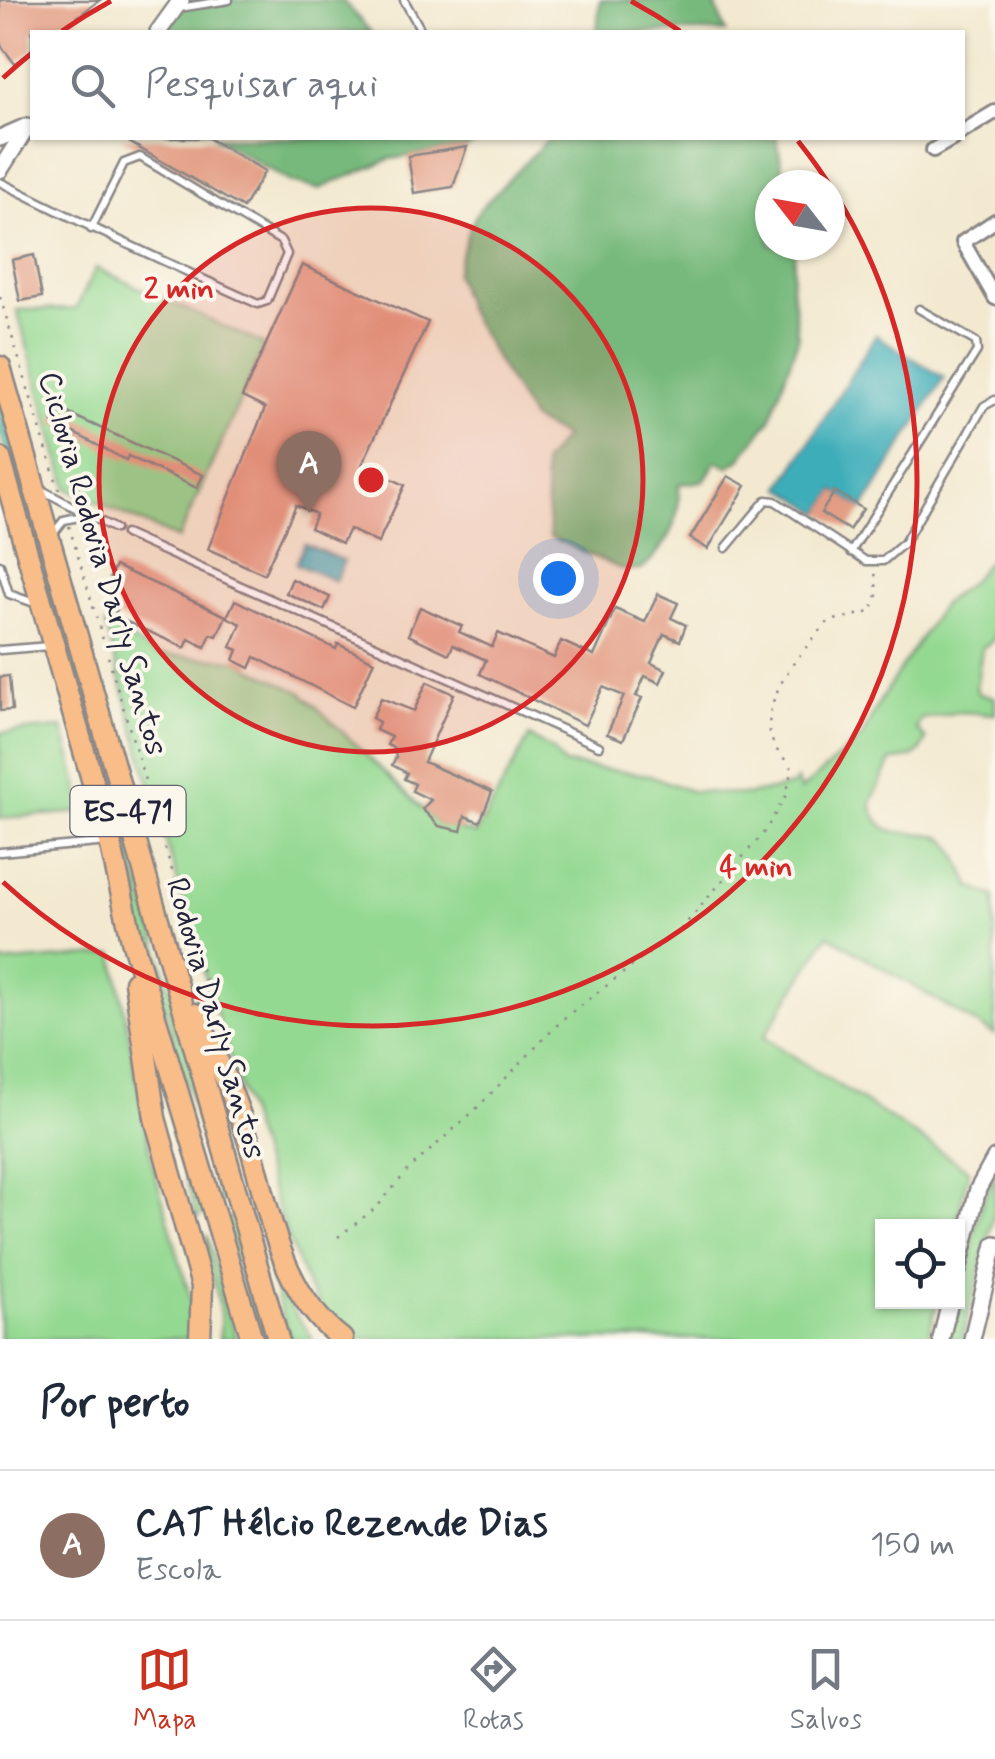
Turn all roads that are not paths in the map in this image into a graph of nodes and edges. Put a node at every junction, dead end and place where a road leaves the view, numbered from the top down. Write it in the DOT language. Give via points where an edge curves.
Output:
graph roads {
  1 [pos="229,0"];
  2 [pos="404,0"];
  3 [pos="179,4"];
  4 [pos="160,30"];
  5 [pos="421,30"];
  6 [pos="995,112"];
  7 [pos="30,124"];
  8 [pos="965,130"];
  9 [pos="0,138"];
  10 [pos="951,140"];
  11 [pos="934,150"];
  12 [pos="0,170"];
  13 [pos="0,182"];
  14 [pos="995,221"];
  15 [pos="91,229"];
  16 [pos="995,298"];
  17 [pos="919,309"];
  18 [pos="0,367"];
  19 [pos="995,400"];
  20 [pos="0,458"];
  21 [pos="34,486"];
  22 [pos="4,488"];
  23 [pos="88,517"];
  24 [pos="115,529"];
  25 [pos="125,534"];
  26 [pos="52,546"];
  27 [pos="726,548"];
  28 [pos="851,552"];
  29 [pos="0,565"];
  30 [pos="42,606"];
  31 [pos="54,645"];
  32 [pos="0,650"];
  33 [pos="84,661"];
  34 [pos="60,668"];
  35 [pos="599,746"];
  36 [pos="110,842"];
  37 [pos="0,852"];
  38 [pos="132,940"];
  39 [pos="175,977"];
  40 [pos="995,1158"];
  41 [pos="965,1242"];
  42 [pos="995,1244"];
  43 [pos="948,1309"];
  44 [pos="200,1339"];
  45 [pos="252,1339"];
  46 [pos="278,1339"];
  47 [pos="342,1339"];
  48 [pos="940,1339"];
  49 [pos="972,1339"];
  1 -- 3 [label="lane"];
  2 -- 5 [label="lane"];
  3 -- 4 [label="street"];
  6 -- 8 [label="street"];
  7 -- 9 [label="street"];
  7 -- 12 [label="street"];
  10 -- 11 [label="street"];
  13 -- 15 [label="lane"];
  14 -- 16 [label="street" via="963,246"];
  15 -- 15 [label="lane" via="258,304 268,301 287,254 284,244 140,158 124,164"];
  17 -- 28 [label="lane" via="976,342 977,351"];
  18 -- 21 [label="main road, Rodovia Darly Santos / ES-471"];
  19 -- 28 [label="lane" via="984,406 904,544 874,564"];
  20 -- 22 [label="main road, Rodovia Darly Santos / ES-471"];
  21 -- 23 [label="lane"];
  21 -- 26 [label="main road, Rodovia Darly Santos / ES-471"];
  22 -- 30 [label="main road, Rodovia Darly Santos / ES-471"];
  23 -- 24 [label="lane"];
  23 -- 26 [label="lane" via="67,518"];
  25 -- 35 [label="lane"];
  26 -- 33 [label="main road, Rodovia Darly Santos / ES-471"];
  27 -- 28 [label="lane" via="766,500"];
  29 -- 30 [label="lane" via="10,594"];
  30 -- 31 [label="main road, Rodovia Darly Santos / ES-471"];
  31 -- 32 [label="lane"];
  31 -- 34 [label="main road, Rodovia Darly Santos / ES-471"];
  33 -- 34 [label="lane"];
  33 -- 39 [label="main road, Rodovia Darly Santos / ES-471"];
  34 -- 36 [label="main road, Rodovia Darly Santos / ES-471"];
  36 -- 37 [label="lane"];
  36 -- 38 [label="main road, Rodovia Darly Santos / ES-471"];
  38 -- 44 [label="main road" via="155,1118 204,1298"];
  38 -- 45 [label="main road, Rodovia Darly Santos / ES-471"];
  39 -- 46 [label="main road, Rodovia Darly Santos / ES-471"];
  39 -- 47 [label="main road" via="239,1112 289,1276 306,1305"];
  40 -- 41 [label="street" via="978,1189"];
  42 -- 49 [label="street"];
  43 -- 48 [label="street"];
}
